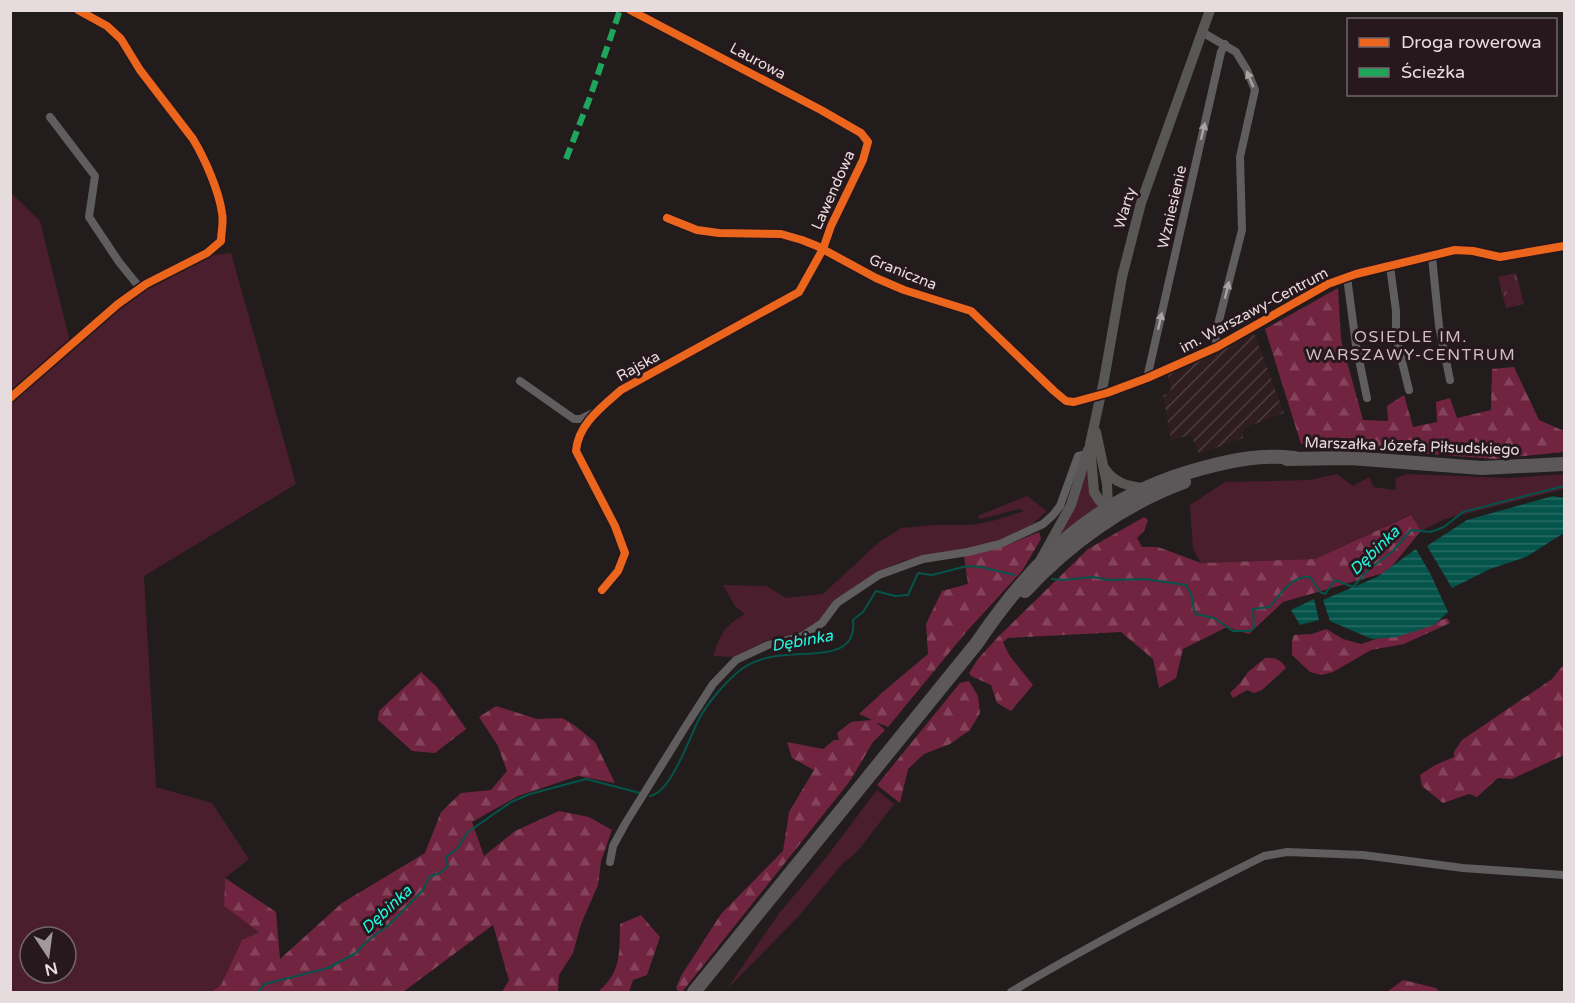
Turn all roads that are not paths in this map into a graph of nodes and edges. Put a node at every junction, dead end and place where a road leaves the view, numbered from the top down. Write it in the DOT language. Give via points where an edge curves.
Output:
graph roads {
  1 [pos="78,10"];
  2 [pos="630,10"];
  3 [pos="1210,10"];
  4 [pos="1202,32"];
  5 [pos="1225,44"];
  6 [pos="50,117"];
  7 [pos="868,142"];
  8 [pos="667,218"];
  9 [pos="1564,246"];
  10 [pos="823,249"];
  11 [pos="1432,256"];
  12 [pos="1390,266"];
  13 [pos="1347,277"];
  14 [pos="1217,347"];
  15 [pos="1147,378"];
  16 [pos="1450,380"];
  17 [pos="520,381"];
  18 [pos="1409,390"];
  19 [pos="1101,394"];
  20 [pos="1367,398"];
  21 [pos="598,411"];
  22 [pos="1095,422"];
  23 [pos="1088,449"];
  24 [pos="1254,461"];
  25 [pos="1564,464"];
  26 [pos="1104,468"];
  27 [pos="1143,488"];
  28 [pos="1111,513"];
  29 [pos="1040,562"];
  30 [pos="1026,584"];
  31 [pos="602,590"];
  32 [pos="610,862"];
  33 [pos="1564,875"];
  34 [pos="694,993"];
  35 [pos="1011,993"];
  1 -- 6 [label="street" via="108,26 121,39 193,139 220,201 221,241 207,253 140,288 89,217 95,176"];
  2 -- 7 [label="street, Laurowa" via="821,110 861,133"];
  3 -- 4 [label="main road, Warty"];
  4 -- 5 [label="street"];
  4 -- 19 [label="main road, Warty" via="1137,219 1122,277"];
  14 -- 5 [label="street, im. Warszawy-Centrum, one-way" via="1215,336 1242,230 1240,157 1255,90 1240,58"];
  15 -- 5 [label="street, Wzniesienie, one-way"];
  7 -- 10 [label="street, Lawendowa"];
  8 -- 10 [label="street, Graniczna" via="697,230 782,234"];
  9 -- 11 [label="street, im. Warszawy-Centrum" via="1500,257 1455,250"];
  10 -- 19 [label="street, Graniczna" via="904,290 971,311 1066,401"];
  10 -- 21 [label="street, Rajska" via="799,292 621,390"];
  11 -- 12 [label="street, im. Warszawy-Centrum"];
  11 -- 16 [label="street" via="1439,326"];
  12 -- 13 [label="street, im. Warszawy-Centrum"];
  12 -- 18 [label="street" via="1396,337"];
  13 -- 14 [label="street, im. Warszawy-Centrum"];
  13 -- 20 [label="street, im. Warszawy-Centrum"];
  14 -- 15 [label="street, im. Warszawy-Centrum"];
  15 -- 19 [label="street, im. Warszawy-Centrum"];
  17 -- 21 [label="street" via="574,419"];
  19 -- 22 [label="main road, Warty"];
  21 -- 31 [label="street, Rajska" via="577,440 576,451 611,516 625,553 618,571"];
  22 -- 23 [label="main road, Warty"];
  22 -- 26 [label="main road, Warty"];
  23 -- 28 [label="main road, Warty" via="1094,492"];
  23 -- 29 [label="main road" via="1071,505"];
  23 -- 32 [label="street" via="1078,456 1060,507 1043,524 1000,544 923,559 879,576 837,603 822,623 802,636 768,645 736,660 713,684 684,729 613,846"];
  24 -- 25 [label="highway, Marszałka Józefa Piłsudskiego" via="1350,458 1482,468"];
  24 -- 27 [label="highway" via="1199,469"];
  24 -- 28 [label="highway" via="1175,486"];
  26 -- 27 [label="main road" via="1121,483"];
  26 -- 28 [label="main road, Warty"];
  27 -- 28 [label="highway"];
  28 -- 29 [label="highway" via="1078,528"];
  28 -- 30 [label="highway"];
  29 -- 30 [label="highway"];
  30 -- 34 [label="highway"];
  33 -- 35 [label="street" via="1463,868 1363,855 1313,852 1264,856 1095,944"];
}
